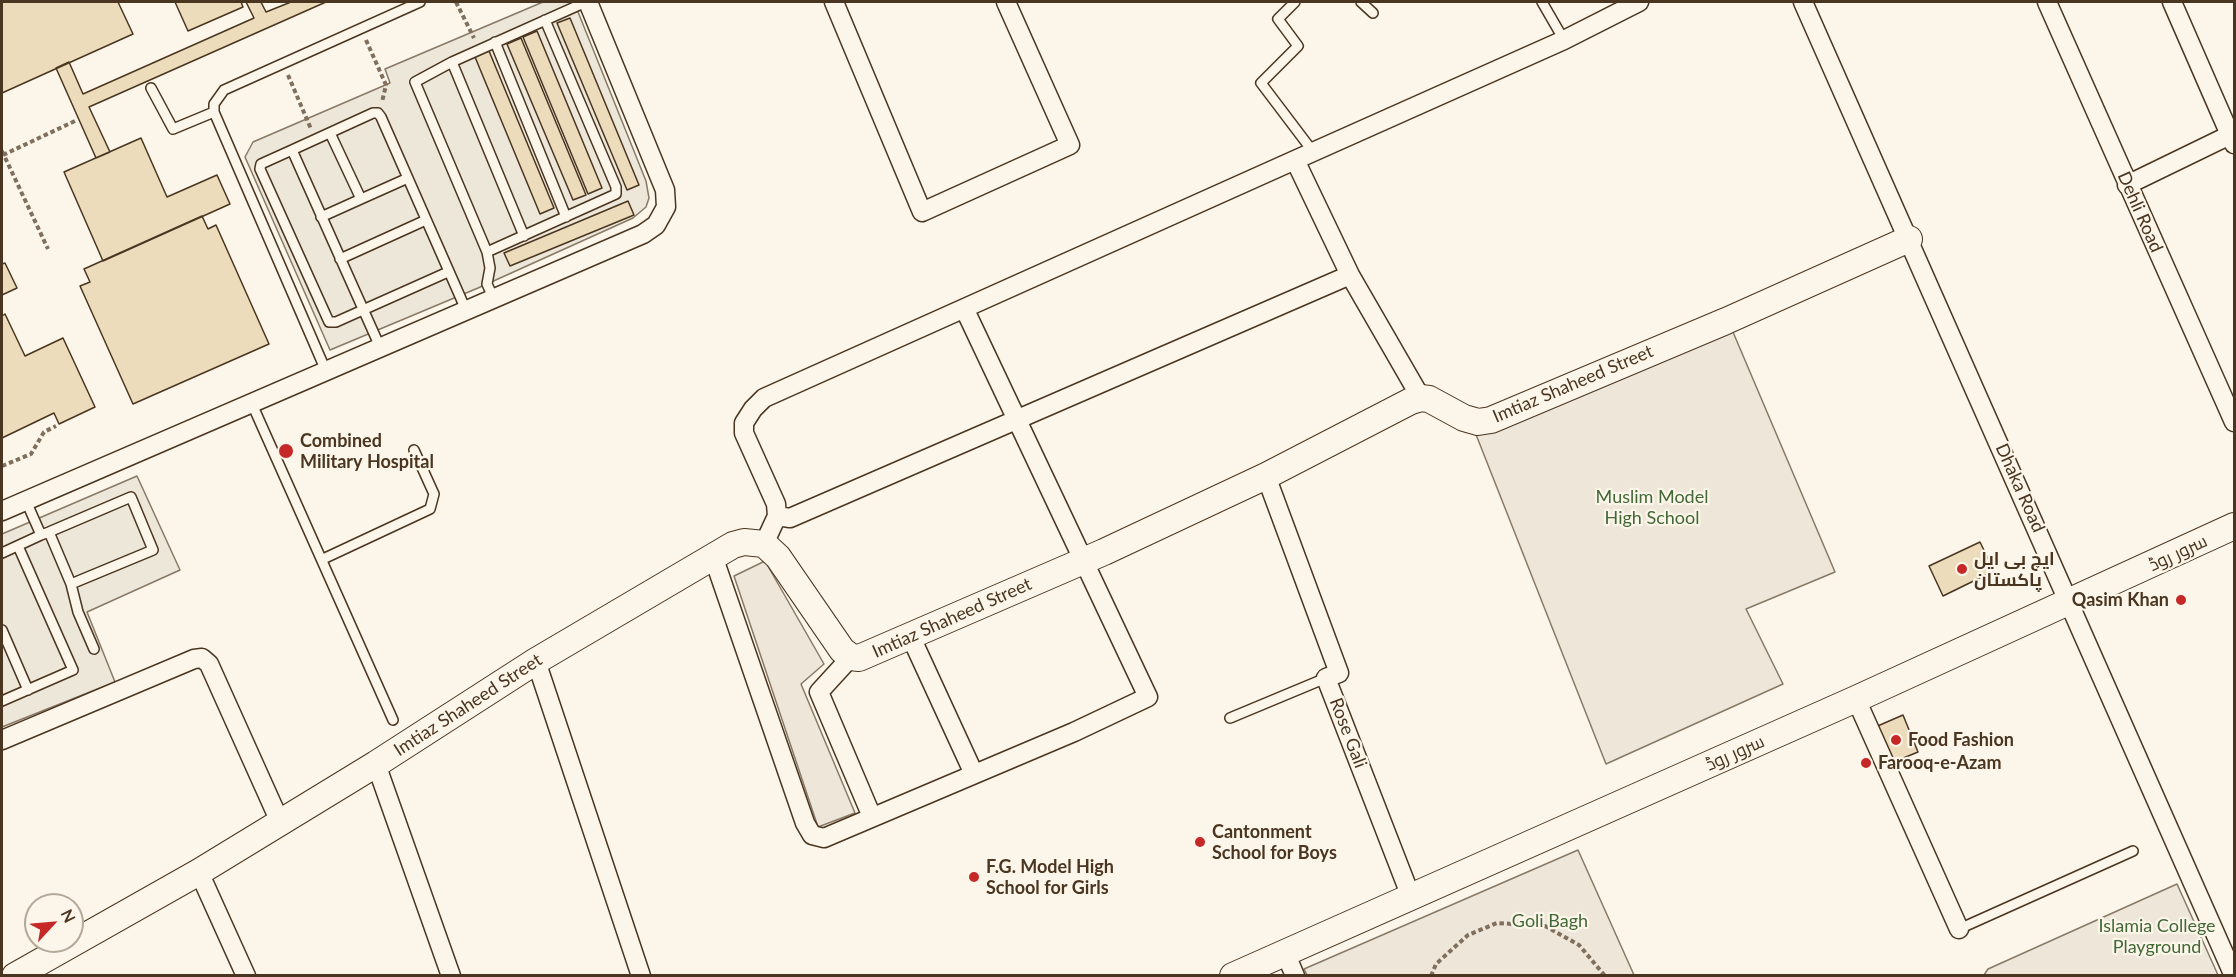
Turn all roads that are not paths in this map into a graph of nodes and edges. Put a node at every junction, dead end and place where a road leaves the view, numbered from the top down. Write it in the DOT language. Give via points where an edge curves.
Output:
graph roads {
  1 [pos="420,2"];
  2 [pos="587,2"];
  3 [pos="834,2"];
  4 [pos="1006,2"];
  5 [pos="1295,2"];
  6 [pos="1361,2"];
  7 [pos="1542,2"];
  8 [pos="1803,2"];
  9 [pos="2047,2"];
  10 [pos="2172,2"];
  11 [pos="1630,3"];
  12 [pos="1373,13"];
  13 [pos="545,20"];
  14 [pos="1564,40"];
  15 [pos="495,42"];
  16 [pos="452,62"];
  17 [pos="151,88"];
  18 [pos="214,112"];
  19 [pos="330,133"];
  20 [pos="2233,138"];
  21 [pos="292,150"];
  22 [pos="1314,153"];
  23 [pos="1295,160"];
  24 [pos="408,178"];
  25 [pos="2127,185"];
  26 [pos="361,199"];
  27 [pos="321,217"];
  28 [pos="566,217"];
  29 [pos="426,220"];
  30 [pos="524,236"];
  31 [pos="1909,239"];
  32 [pos="487,252"];
  33 [pos="340,259"];
  34 [pos="448,272"];
  35 [pos="1350,275"];
  36 [pos="493,297"];
  37 [pos="363,310"];
  38 [pos="466,310"];
  39 [pos="965,310"];
  40 [pos="380,347"];
  41 [pos="326,371"];
  42 [pos="1421,398"];
  43 [pos="252,404"];
  44 [pos="1019,421"];
  45 [pos="2235,422"];
  46 [pos="414,450"];
  47 [pos="1266,476"];
  48 [pos="26,501"];
  49 [pos="2,511"];
  50 [pos="777,516"];
  51 [pos="2235,526"];
  52 [pos="45,534"];
  53 [pos="764,544"];
  54 [pos="18,546"];
  55 [pos="2,553"];
  56 [pos="713,556"];
  57 [pos="323,559"];
  58 [pos="1083,561"];
  59 [pos="72,584"];
  60 [pos="2071,603"];
  61 [pos="2,630"];
  62 [pos="910,636"];
  63 [pos="94,649"];
  64 [pos="851,657"];
  65 [pos="536,661"];
  66 [pos="1326,678"];
  67 [pos="28,690"];
  68 [pos="1856,699"];
  69 [pos="2,702"];
  70 [pos="1230,718"];
  71 [pos="393,720"];
  72 [pos="2,740"];
  73 [pos="376,764"];
  74 [pos="974,774"];
  75 [pos="872,818"];
  76 [pos="280,822"];
  77 [pos="2133,851"];
  78 [pos="199,872"];
  79 [pos="1411,897"];
  80 [pos="1959,928"];
  81 [pos="84,937"];
  82 [pos="1285,952"];
  83 [pos="55,953"];
  84 [pos="62,953"];
  85 [pos="2,960"];
  86 [pos="8,975"];
  87 [pos="15,975"];
  88 [pos="51,975"];
  89 [pos="246,975"];
  90 [pos="451,975"];
  91 [pos="641,975"];
  92 [pos="1233,975"];
  93 [pos="1295,975"];
  94 [pos="2234,975"];
  1 -- 18 [label="lane" via="225,90 218,97"];
  2 -- 13 [label="lane"];
  2 -- 36 [label="street" via="663,182 666,207 656,225 642,234"];
  3 -- 4 [label="street" via="922,212 1070,145"];
  5 -- 22 [label="lane" via="1278,19 1298,46 1261,83"];
  6 -- 12 [label="lane"];
  7 -- 14 [label="lane"];
  8 -- 31 [label="street, Dhaka Road"];
  9 -- 25 [label="street, Dehli Road"];
  10 -- 20 [label="street"];
  11 -- 14 [label="street"];
  13 -- 15 [label="lane"];
  13 -- 28 [label="lane" via="617,191 614,196"];
  14 -- 22 [label="street"];
  15 -- 16 [label="lane"];
  15 -- 28 [label="lane"];
  16 -- 30 [label="lane"];
  16 -- 32 [label="lane" via="416,80 414,86"];
  17 -- 18 [label="lane" via="173,129"];
  18 -- 41 [label="lane"];
  19 -- 21 [label="lane"];
  19 -- 24 [label="lane" via="378,113"];
  19 -- 26 [label="lane"];
  20 -- 25 [label="street"];
  21 -- 27 [label="lane"];
  21 -- 37 [label="lane" via="261,164 261,169 322,308 332,323"];
  22 -- 23 [label="street"];
  23 -- 35 [label="street"];
  23 -- 39 [label="street"];
  24 -- 26 [label="lane"];
  24 -- 29 [label="lane"];
  25 -- 45 [label="street, Dehli Road"];
  26 -- 27 [label="lane"];
  27 -- 33 [label="lane"];
  28 -- 30 [label="lane"];
  29 -- 33 [label="lane"];
  29 -- 34 [label="lane"];
  30 -- 32 [label="lane"];
  31 -- 42 [label="street, Imtiaz Shaheed Street" via="1491,420 1471,420"];
  31 -- 60 [label="street, Dhaka Road"];
  32 -- 36 [label="lane" via="487,284"];
  33 -- 37 [label="lane"];
  34 -- 37 [label="lane"];
  34 -- 38 [label="lane"];
  35 -- 42 [label="street"];
  35 -- 44 [label="street"];
  36 -- 38 [label="street"];
  37 -- 40 [label="lane"];
  38 -- 40 [label="street"];
  39 -- 44 [label="street"];
  39 -- 50 [label="street" via="764,398 753,408 744,423 744,433 776,504"];
  40 -- 41 [label="street"];
  41 -- 43 [label="street"];
  42 -- 47 [label="street, Imtiaz Shaheed Street"];
  43 -- 48 [label="street"];
  43 -- 57 [label="lane"];
  44 -- 50 [label="street" via="790,518"];
  44 -- 58 [label="street"];
  46 -- 57 [label="lane" via="434,494 430,509"];
  47 -- 58 [label="street, Imtiaz Shaheed Street"];
  47 -- 66 [label="street, Rose Gali" via="1339,674"];
  48 -- 49 [label="street"];
  48 -- 52 [label="lane"];
  50 -- 53 [label="street"];
  51 -- 60 [label="street, سرور روڈ"];
  52 -- 54 [label="lane"];
  52 -- 59 [label="lane"];
  52 -- 59 [label="lane" via="131,497 153,550"];
  53 -- 56 [label="street, Imtiaz Shaheed Street" via="744,542"];
  53 -- 64 [label="street, Imtiaz Shaheed Street" via="778,557 842,650"];
  54 -- 55 [label="lane"];
  54 -- 67 [label="lane" via="73,670"];
  56 -- 65 [label="street, Imtiaz Shaheed Street"];
  56 -- 75 [label="street" via="812,835 824,838"];
  57 -- 71 [label="lane"];
  58 -- 62 [label="street, Imtiaz Shaheed Street"];
  58 -- 74 [label="street" via="1148,697"];
  59 -- 63 [label="lane" via="78,612"];
  60 -- 68 [label="street, سرور روڈ"];
  60 -- 94 [label="street, Dhaka Road"];
  61 -- 67 [label="lane"];
  62 -- 64 [label="street, Imtiaz Shaheed Street" via="868,655"];
  62 -- 74 [label="street"];
  64 -- 75 [label="street" via="819,692"];
  65 -- 73 [label="street, Imtiaz Shaheed Street"];
  65 -- 91 [label="street"];
  66 -- 70 [label="lane"];
  66 -- 79 [label="street, Rose Gali"];
  67 -- 69 [label="lane"];
  68 -- 79 [label="street, سرور روڈ"];
  68 -- 80 [label="street"];
  72 -- 76 [label="street" via="202,658 209,664"];
  73 -- 76 [label="street, Imtiaz Shaheed Street"];
  73 -- 90 [label="street"];
  74 -- 75 [label="street"];
  76 -- 78 [label="street, Imtiaz Shaheed Street"];
  77 -- 80 [label="lane"];
  78 -- 81 [label="street, Imtiaz Shaheed Street"];
  78 -- 89 [label="street"];
  79 -- 82 [label="street, سرور روڈ"];
  82 -- 92 [label="street, سرور روڈ"];
  82 -- 93 [label="street"];
  83 -- 87 [label="street, Imtiaz Shaheed Street"];
  84 -- 88 [label="street"];
  85 -- 86 [label="street"];
}
